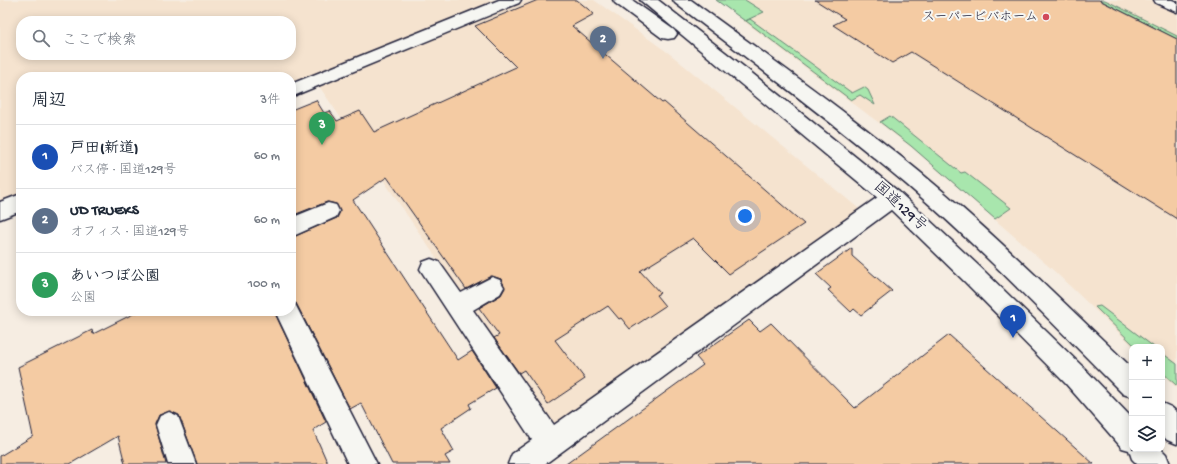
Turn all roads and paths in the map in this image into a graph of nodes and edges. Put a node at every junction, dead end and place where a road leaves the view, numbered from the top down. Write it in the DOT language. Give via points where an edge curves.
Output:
graph roads {
  1 [pos="513,0"];
  2 [pos="621,0"];
  3 [pos="648,0"];
  4 [pos="681,0"];
  5 [pos="1161,0"];
  6 [pos="1177,8"];
  7 [pos="296,89"];
  8 [pos="825,142"];
  9 [pos="892,198"];
  10 [pos="16,204"];
  11 [pos="328,210"];
  12 [pos="0,211"];
  13 [pos="296,226"];
  14 [pos="431,269"];
  15 [pos="492,287"];
  16 [pos="457,307"];
  17 [pos="289,316"];
  18 [pos="1129,382"];
  19 [pos="1165,419"];
  20 [pos="169,426"];
  21 [pos="1177,431"];
  22 [pos="1129,435"];
  23 [pos="551,444"];
  24 [pos="1145,452"];
  25 [pos="182,464"];
  26 [pos="363,464"];
  27 [pos="522,464"];
  28 [pos="1156,464"];
  1 -- 7 [label="main road"];
  2 -- 8 [label="main road"];
  3 -- 8 [label="main road, 国道129号"];
  4 -- 18 [label="main road, 国道129号" via="832,113 914,179 1000,256"];
  5 -- 6 [label="lane"];
  8 -- 9 [label="main road, 国道129号"];
  9 -- 22 [label="main road, 国道129号" via="1070,370"];
  9 -- 23 [label="main road"];
  10 -- 12 [label="main road"];
  11 -- 13 [label="main road"];
  14 -- 16 [label="main road"];
  15 -- 16 [label="main road"];
  16 -- 23 [label="main road"];
  17 -- 26 [label="main road"];
  19 -- 21 [label="main road"];
  20 -- 25 [label="main road"];
  23 -- 27 [label="main road"];
  24 -- 28 [label="main road"];
}
